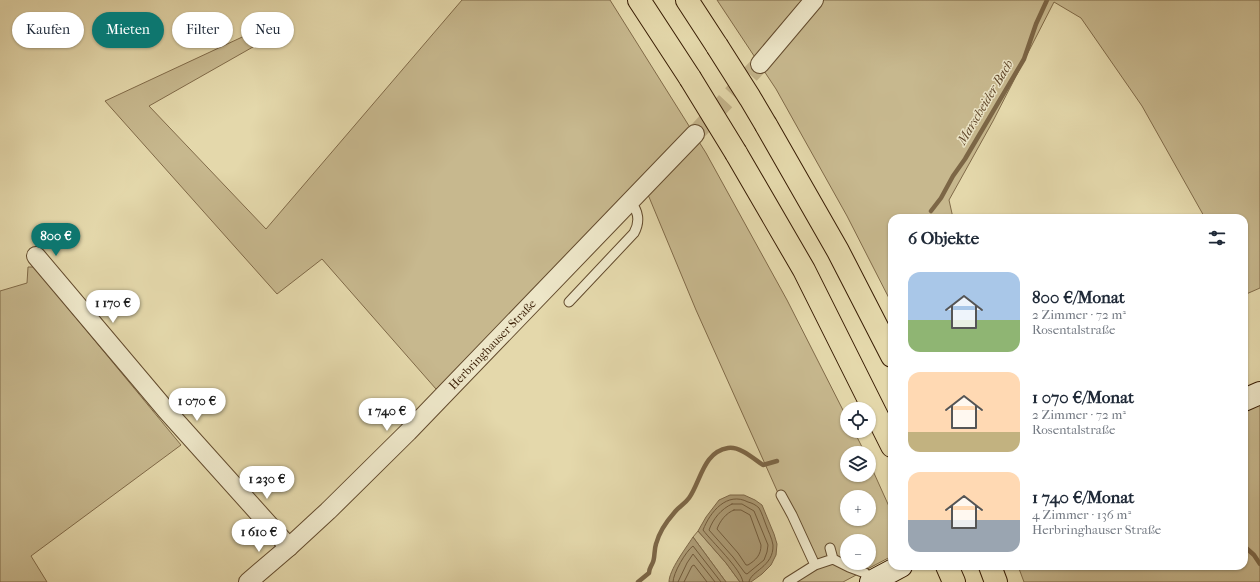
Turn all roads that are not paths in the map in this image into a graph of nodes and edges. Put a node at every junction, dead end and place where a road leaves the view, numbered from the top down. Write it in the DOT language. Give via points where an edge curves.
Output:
graph roads {
  1 [pos="639,0"];
  2 [pos="687,0"];
  3 [pos="814,0"];
  4 [pos="760,64"];
  5 [pos="695,134"];
  6 [pos="630,202"];
  7 [pos="36,256"];
  8 [pos="569,302"];
  9 [pos="888,348"];
  10 [pos="1260,393"];
  11 [pos="1248,398"];
  12 [pos="888,438"];
  13 [pos="780,495"];
  14 [pos="289,548"];
  15 [pos="830,548"];
  16 [pos="833,559"];
  17 [pos="815,565"];
  18 [pos="894,570"];
  19 [pos="949,570"];
  20 [pos="248,582"];
  21 [pos="788,582"];
  22 [pos="871,582"];
  23 [pos="954,582"];
  1 -- 12 [label="highway, bridge" via="736,153 804,270"];
  2 -- 9 [label="highway, bridge" via="766,125 838,251"];
  3 -- 4 [label="street"];
  5 -- 6 [label="street, Herbringhauser Straße"];
  6 -- 8 [label="lane" via="638,216 634,234"];
  6 -- 14 [label="street, Herbringhauser Straße" via="408,432"];
  7 -- 14 [label="street" via="166,410"];
  10 -- 11 [label="main road"];
  13 -- 17 [label="lane"];
  14 -- 20 [label="street, Herbringhauser Straße"];
  15 -- 16 [label="lane"];
  16 -- 17 [label="lane"];
  16 -- 22 [label="lane" via="865,573"];
  17 -- 21 [label="lane"];
  18 -- 22 [label="main road"];
  19 -- 23 [label="highway"];
}
